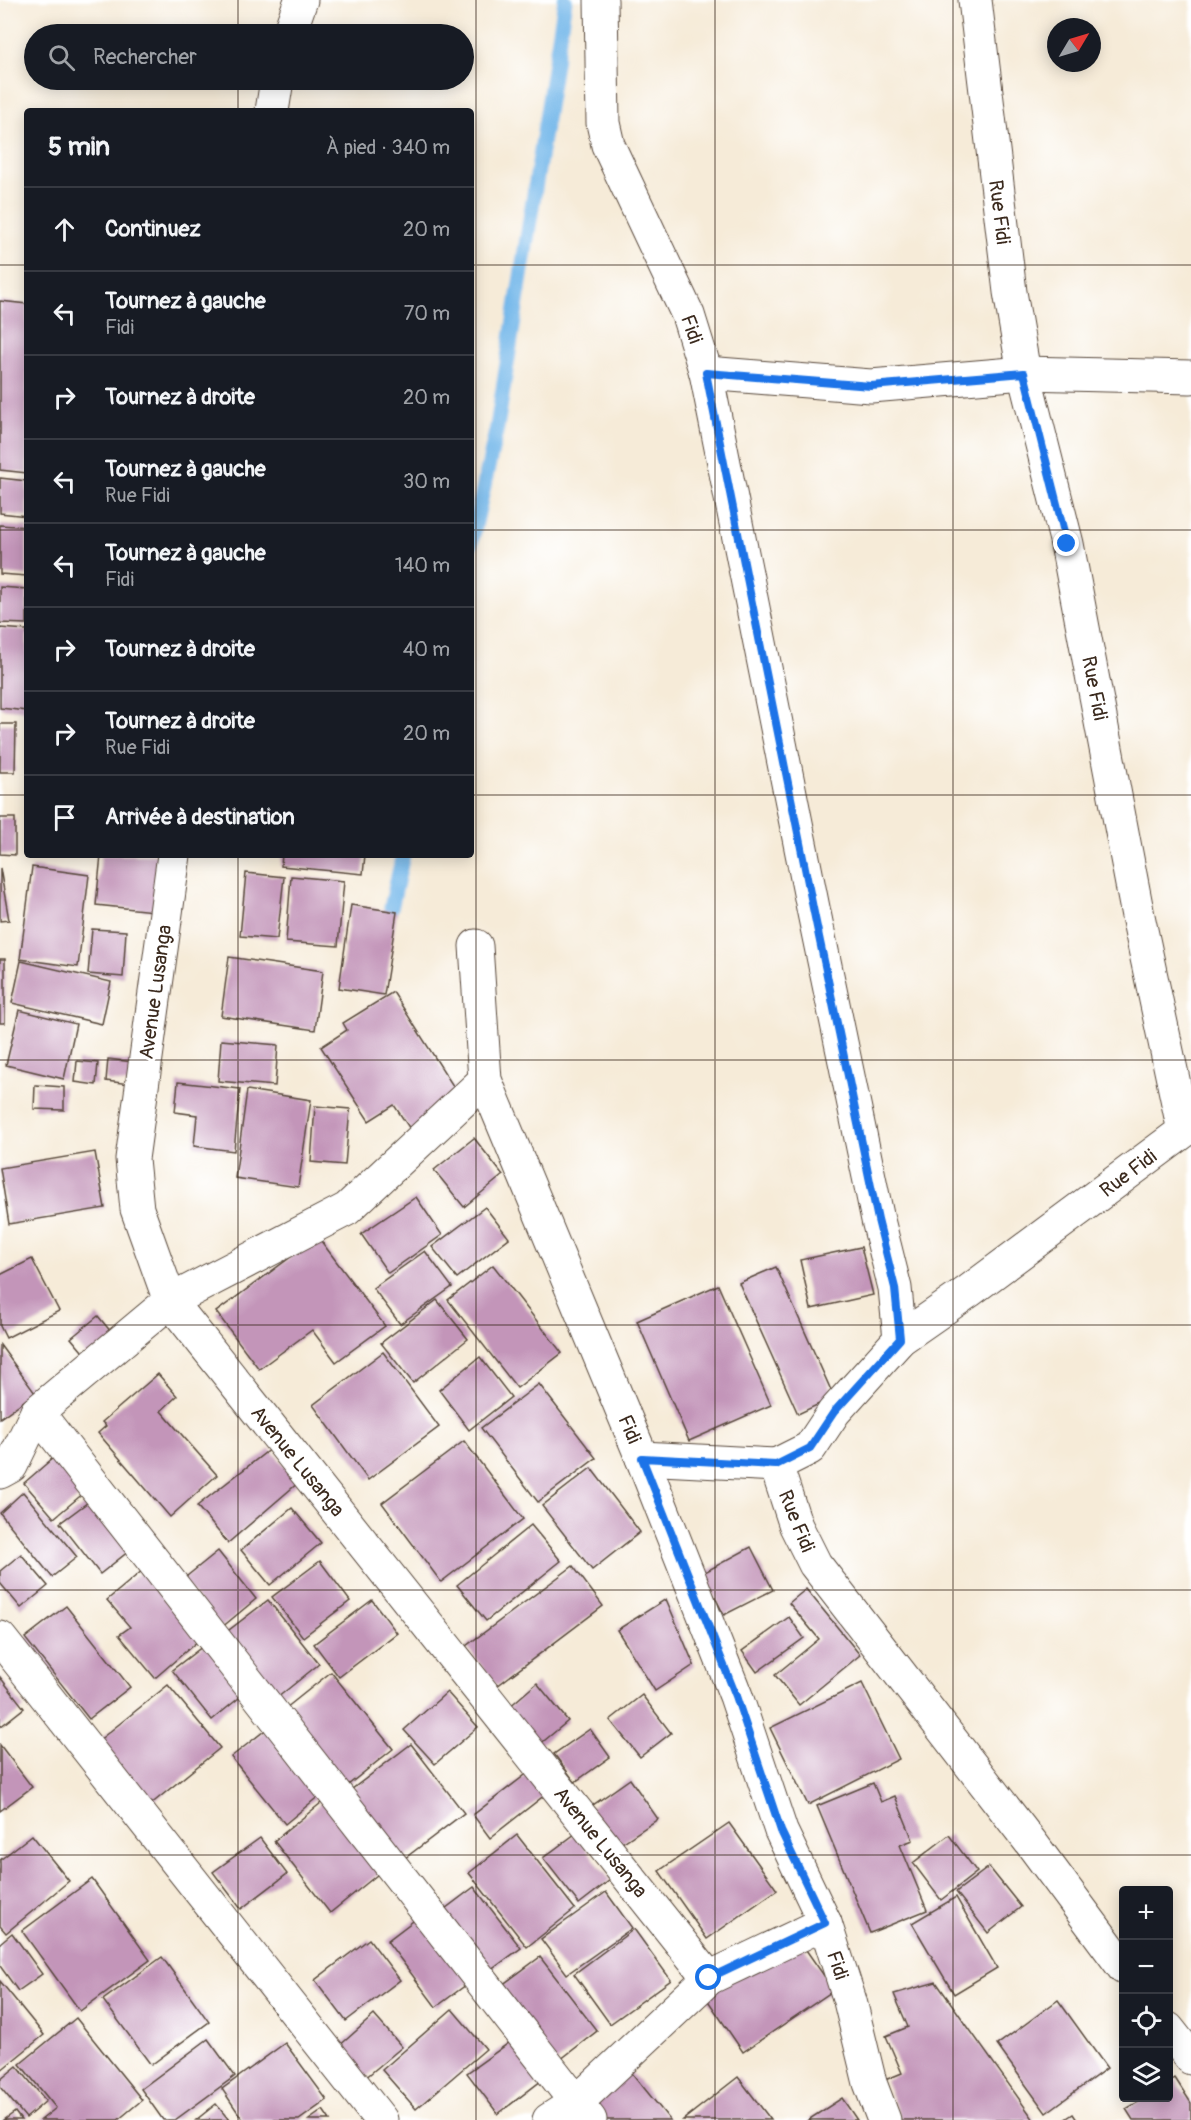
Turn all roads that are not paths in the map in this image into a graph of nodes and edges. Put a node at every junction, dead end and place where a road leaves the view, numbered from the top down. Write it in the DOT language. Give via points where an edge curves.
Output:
graph roads {
  1 [pos="301,0"];
  2 [pos="601,0"];
  3 [pos="975,0"];
  4 [pos="293,24"];
  5 [pos="275,90"];
  6 [pos="272,108"];
  7 [pos="706,373"];
  8 [pos="1024,373"];
  9 [pos="1191,377"];
  10 [pos="174,858"];
  11 [pos="476,946"];
  12 [pos="485,1080"];
  13 [pos="170,1301"];
  14 [pos="900,1339"];
  15 [pos="38,1412"];
  16 [pos="642,1458"];
  17 [pos="776,1465"];
  18 [pos="0,1472"];
  19 [pos="0,1638"];
  20 [pos="825,1923"];
  21 [pos="1119,1961"];
  22 [pos="709,1978"];
  23 [pos="1173,2035"];
  24 [pos="1191,2058"];
  25 [pos="583,2111"];
  26 [pos="381,2120"];
  27 [pos="549,2120"];
  28 [pos="884,2120"];
  1 -- 4 [label="street"];
  2 -- 7 [label="street, Fidi" via="603,123 608,145 688,315"];
  3 -- 8 [label="street, Rue Fidi" via="1010,292"];
  5 -- 6 [label="street"];
  7 -- 8 [label="street" via="871,386"];
  7 -- 14 [label="street, Fidi" via="813,908 895,1288"];
  8 -- 9 [label="street"];
  8 -- 14 [label="street, Rue Fidi" via="1067,544 1138,916 1184,1131"];
  10 -- 13 [label="street, Avenue Lusanga" via="132,1159 137,1209"];
  11 -- 12 [label="street, Fidi"];
  12 -- 13 [label="street" via="347,1209"];
  12 -- 16 [label="street, Fidi"];
  13 -- 15 [label="street"];
  13 -- 22 [label="street, Avenue Lusanga"];
  14 -- 17 [label="street, Rue Fidi" via="834,1412 810,1448"];
  15 -- 18 [label="street" via="11,1466"];
  15 -- 25 [label="street"];
  16 -- 17 [label="street"];
  16 -- 20 [label="street, Fidi" via="736,1696 781,1831"];
  17 -- 21 [label="street, Rue Fidi" via="796,1526 815,1564"];
  19 -- 26 [label="street"];
  20 -- 22 [label="street"];
  20 -- 28 [label="street, Fidi" via="850,2001 870,2084"];
  22 -- 25 [label="street"];
  23 -- 24 [label="street"];
  25 -- 27 [label="street"];
}
